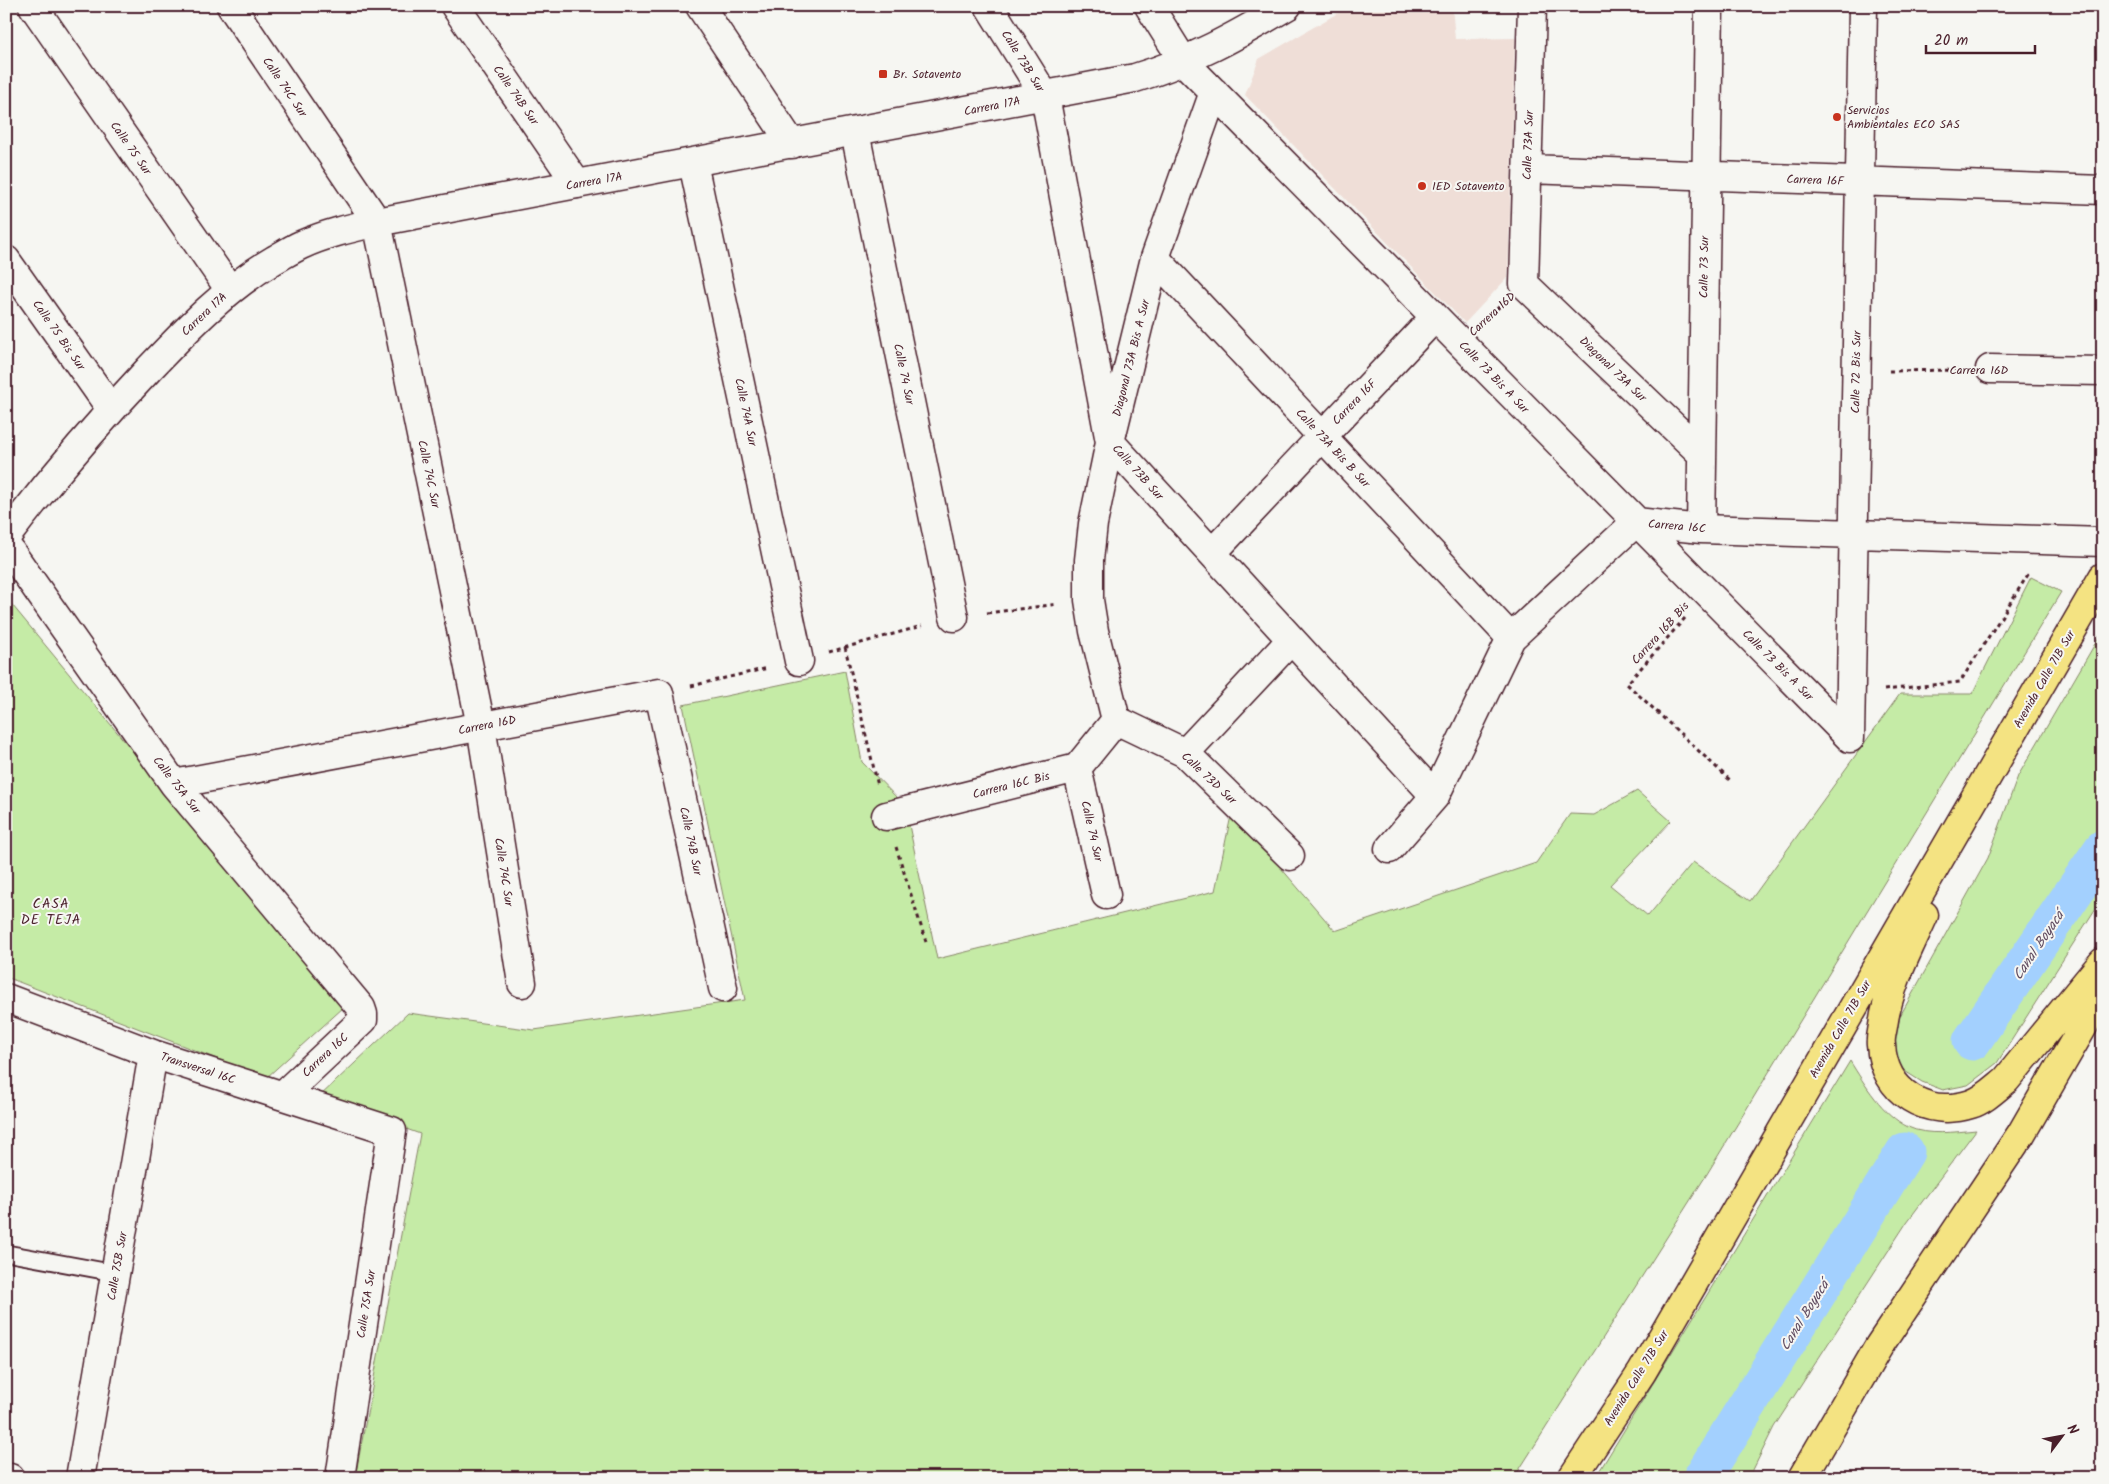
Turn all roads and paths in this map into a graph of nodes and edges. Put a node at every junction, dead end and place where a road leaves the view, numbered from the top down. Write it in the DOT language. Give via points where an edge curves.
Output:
graph roads {
  1 [pos="33,6"];
  2 [pos="231,6"];
  3 [pos="455,6"];
  4 [pos="700,6"];
  5 [pos="989,6"];
  6 [pos="1149,6"];
  7 [pos="1287,6"];
  8 [pos="1532,6"];
  9 [pos="1709,6"];
  10 [pos="1863,6"];
  11 [pos="1184,62"];
  12 [pos="1214,92"];
  13 [pos="1045,96"];
  14 [pos="854,132"];
  15 [pos="792,144"];
  16 [pos="693,163"];
  17 [pos="1528,169"];
  18 [pos="1706,176"];
  19 [pos="1859,182"];
  20 [pos="577,184"];
  21 [pos="2103,190"];
  22 [pos="377,222"];
  23 [pos="1155,258"];
  24 [pos="6,260"];
  25 [pos="1524,284"];
  26 [pos="230,290"];
  27 [pos="1435,317"];
  28 [pos="1461,343"];
  29 [pos="1990,369"];
  30 [pos="2103,371"];
  31 [pos="1856,372"];
  32 [pos="111,410"];
  33 [pos="1322,436"];
  34 [pos="1110,442"];
  35 [pos="1701,453"];
  36 [pos="1636,522"];
  37 [pos="1701,529"];
  38 [pos="1854,534"];
  39 [pos="6,537"];
  40 [pos="2052,541"];
  41 [pos="2103,542"];
  42 [pos="6,545"];
  43 [pos="1212,553"];
  44 [pos="2103,577"];
  45 [pos="1707,593"];
  46 [pos="954,617"];
  47 [pos="1511,638"];
  48 [pos="1291,640"];
  49 [pos="799,661"];
  50 [pos="659,694"];
  51 [pos="1851,694"];
  52 [pos="1116,720"];
  53 [pos="481,726"];
  54 [pos="1850,738"];
  55 [pos="1185,753"];
  56 [pos="1077,768"];
  57 [pos="1730,781"];
  58 [pos="174,784"];
  59 [pos="1978,792"];
  60 [pos="1435,796"];
  61 [pos="886,816"];
  62 [pos="1389,849"];
  63 [pos="1290,856"];
  64 [pos="1106,895"];
  65 [pos="2103,962"];
  66 [pos="522,983"];
  67 [pos="722,988"];
  68 [pos="2103,992"];
  69 [pos="6,998"];
  70 [pos="364,1014"];
  71 [pos="153,1054"];
  72 [pos="283,1095"];
  73 [pos="392,1131"];
  74 [pos="6,1253"];
  75 [pos="115,1273"];
  76 [pos="6,1477"];
  77 [pos="10,1478"];
  78 [pos="80,1478"];
  79 [pos="340,1478"];
  80 [pos="1572,1478"];
  81 [pos="1802,1478"];
  1 -- 26 [label="street, Calle 75 Sur"];
  2 -- 22 [label="street, Calle 74C Sur"];
  3 -- 20 [label="street, Calle 74B Sur"];
  4 -- 15 [label="street"];
  5 -- 13 [label="street, Calle 73B Sur"];
  6 -- 11 [label="street, Calle 73 Bis A Sur"];
  7 -- 11 [label="street, Carrera 17A" via="1230,40"];
  8 -- 17 [label="street, Calle 73A Sur"];
  9 -- 18 [label="street, Calle 73 Sur"];
  10 -- 19 [label="street, Calle 72 Bis Sur"];
  11 -- 12 [label="street, Calle 73 Bis A Sur"];
  11 -- 13 [label="street, Carrera 17A" via="1135,78"];
  12 -- 23 [label="street, Diagonal 73A Bis A Sur"];
  12 -- 27 [label="street, Calle 73 Bis A Sur"];
  13 -- 14 [label="street, Carrera 17A"];
  13 -- 34 [label="street, Calle 73B Sur"];
  14 -- 15 [label="street, Carrera 17A"];
  14 -- 46 [label="street, Calle 74 Sur"];
  15 -- 16 [label="street, Carrera 17A"];
  16 -- 20 [label="street, Carrera 17A"];
  16 -- 49 [label="street, Calle 74A Sur"];
  17 -- 18 [label="street, Carrera 16F"];
  17 -- 25 [label="street, Calle 73A Sur"];
  18 -- 19 [label="street, Carrera 16F"];
  18 -- 35 [label="street, Calle 73 Sur"];
  19 -- 21 [label="street, Carrera 16F"];
  19 -- 31 [label="street, Calle 72 Bis Sur"];
  20 -- 22 [label="street, Carrera 17A"];
  22 -- 26 [label="street, Carrera 17A" via="335,232 299,246"];
  22 -- 53 [label="street, Calle 74C Sur"];
  23 -- 33 [label="street, Calle 73A Bis B Sur"];
  23 -- 34 [label="street, Diagonal 73A Bis A Sur"];
  24 -- 32 [label="street, Calle 75 Bis Sur"];
  25 -- 28 [label="path, Carrera 16D"];
  25 -- 35 [label="street, Diagonal 73A Sur"];
  26 -- 32 [label="street, Carrera 17A" via="194,321"];
  27 -- 28 [label="street, Calle 73 Bis A Sur"];
  27 -- 33 [label="street, Carrera 16F"];
  28 -- 36 [label="street, Calle 73 Bis A Sur"];
  29 -- 30 [label="street, Carrera 16D"];
  29 -- 31 [label="path, Carrera 16D"];
  31 -- 38 [label="street, Calle 72 Bis Sur"];
  32 -- 39 [label="street, Carrera 17A" via="49,480"];
  33 -- 43 [label="street, Carrera 16F"];
  33 -- 47 [label="street, Calle 73A Bis B Sur"];
  34 -- 43 [label="street, Calle 73B Sur"];
  34 -- 52 [label="street, Diagonal 73A Bis A Sur" via="1093,524 1089,590 1094,631"];
  35 -- 37 [label="street, Calle 73 Sur"];
  36 -- 37 [label="street, Carrera 16C"];
  36 -- 45 [label="street, Calle 73 Bis A Sur"];
  36 -- 47 [label="street, Carrera 16C"];
  37 -- 38 [label="street, Carrera 16C"];
  38 -- 40 [label="street, Carrera 16C"];
  38 -- 51 [label="street, Calle 72 Bis Sur"];
  40 -- 41 [label="street, Carrera 16C"];
  40 -- 51 [label="path" via="1960,682"];
  42 -- 58 [label="street, Calle 75A Sur"];
  43 -- 48 [label="street, Calle 73B Sur"];
  44 -- 59 [label="highway, Avenida Calle 71B Sur"];
  45 -- 54 [label="street, Calle 73 Bis A Sur"];
  45 -- 57 [label="path, Carrera 16B Bis" via="1627,684"];
  47 -- 60 [label="street, Carrera 16C"];
  48 -- 55 [label="street"];
  48 -- 60 [label="street, Calle 73B Sur"];
  49 -- 50 [label="path"];
  50 -- 53 [label="street, Carrera 16D"];
  50 -- 67 [label="street, Calle 74B Sur"];
  51 -- 54 [label="street, Calle 72 Bis Sur"];
  52 -- 55 [label="street, Calle 73D Sur"];
  52 -- 56 [label="street"];
  53 -- 58 [label="street, Carrera 16D"];
  53 -- 66 [label="street, Calle 74C Sur"];
  55 -- 63 [label="street, Calle 73D Sur"];
  56 -- 61 [label="street, Carrera 16C Bis"];
  56 -- 64 [label="street, Calle 74 Sur"];
  58 -- 70 [label="street, Calle 75A Sur"];
  59 -- 65 [label="highway" via="1889,995 1880,1044 1885,1065 1898,1088 1911,1100 1933,1108 1973,1104 2006,1080"];
  59 -- 80 [label="highway, Avenida Calle 71B Sur" via="1642,1372"];
  60 -- 62 [label="street, Carrera 16C"];
  68 -- 81 [label="highway" via="2021,1134 1879,1346"];
  69 -- 71 [label="street, Transversal 16C"];
  70 -- 72 [label="street, Carrera 16C" via="363,1020"];
  71 -- 72 [label="street, Transversal 16C"];
  71 -- 75 [label="street, Calle 75B Sur"];
  72 -- 73 [label="street, Transversal 16C"];
  73 -- 79 [label="street, Calle 75A Sur"];
  74 -- 75 [label="lane"];
  75 -- 78 [label="street, Calle 75B Sur"];
  76 -- 77 [label="street"];
}
